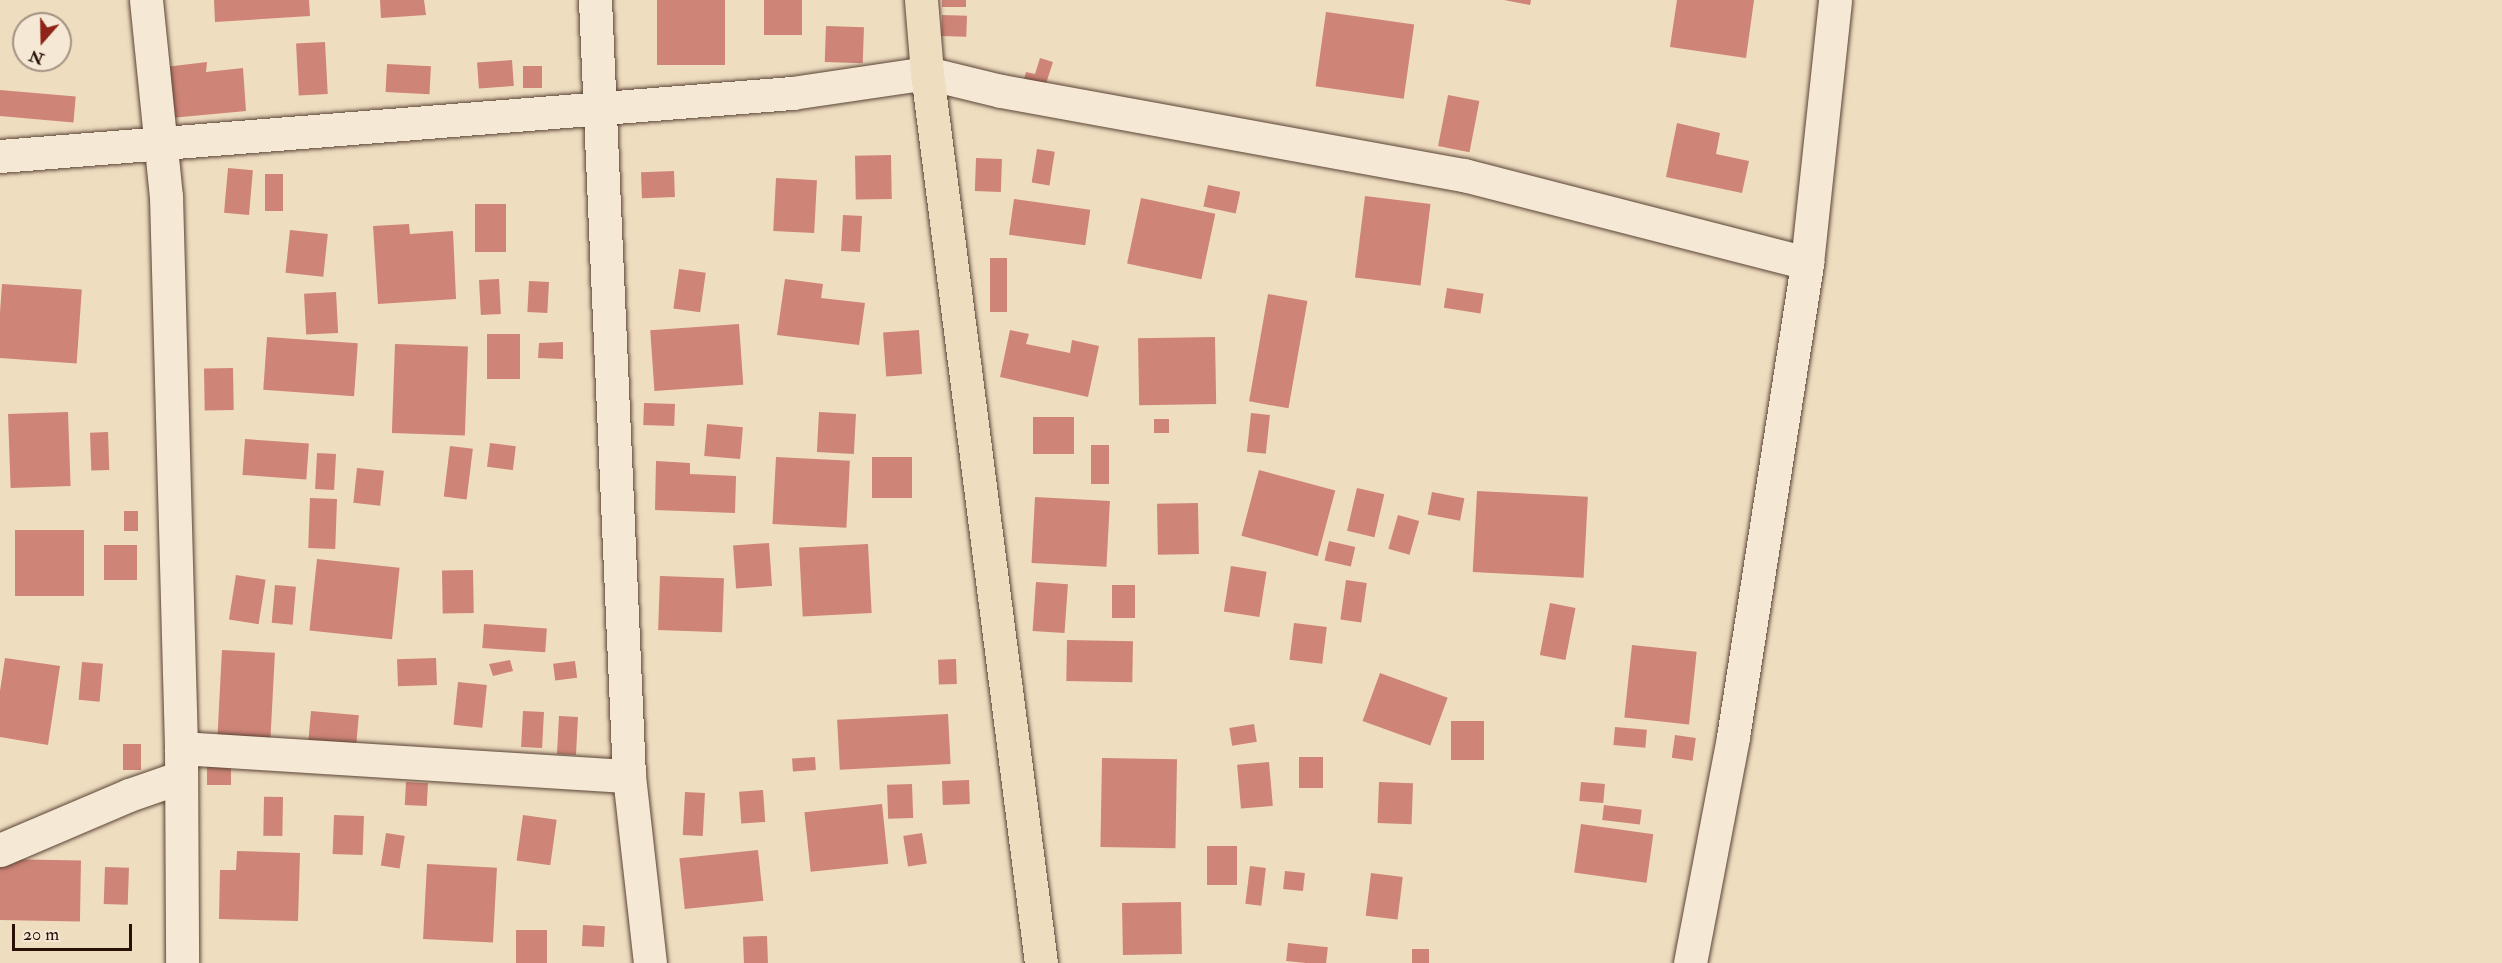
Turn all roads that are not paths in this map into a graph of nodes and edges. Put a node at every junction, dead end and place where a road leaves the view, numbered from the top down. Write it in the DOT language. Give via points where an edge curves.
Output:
graph roads {
  1 [pos="146,0"];
  2 [pos="595,0"];
  3 [pos="921,0"];
  4 [pos="1835,0"];
  5 [pos="927,73"];
  6 [pos="600,106"];
  7 [pos="160,141"];
  8 [pos="0,156"];
  9 [pos="1807,263"];
  10 [pos="181,763"];
  11 [pos="628,776"];
  12 [pos="0,850"];
  13 [pos="182,963"];
  14 [pos="650,963"];
  15 [pos="1041,963"];
  16 [pos="1690,963"];
  1 -- 7 [label="street"];
  2 -- 6 [label="street"];
  3 -- 5 [label="main road"];
  4 -- 9 [label="street"];
  5 -- 6 [label="street" via="792,93"];
  5 -- 9 [label="street" via="1001,91 1464,174"];
  5 -- 15 [label="main road"];
  6 -- 7 [label="street"];
  6 -- 11 [label="street"];
  7 -- 8 [label="street"];
  7 -- 10 [label="street" via="166,196"];
  9 -- 16 [label="street" via="1732,737"];
  10 -- 11 [label="street"];
  10 -- 12 [label="street" via="129,795"];
  10 -- 13 [label="street"];
  11 -- 14 [label="street"];
}
